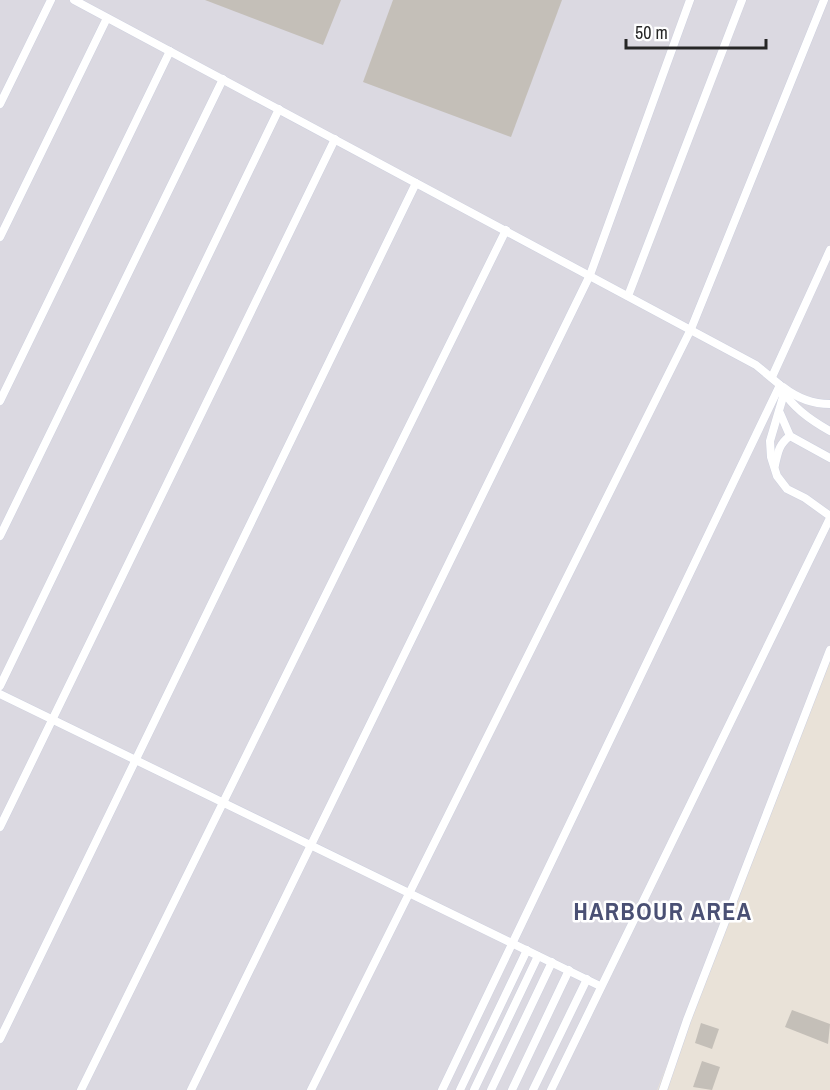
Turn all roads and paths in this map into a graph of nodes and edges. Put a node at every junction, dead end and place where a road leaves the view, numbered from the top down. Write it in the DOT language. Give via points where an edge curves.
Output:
graph roads {
  1 [pos="51,0"];
  2 [pos="74,0"];
  3 [pos="690,0"];
  4 [pos="742,0"];
  5 [pos="824,0"];
  6 [pos="107,18"];
  7 [pos="170,51"];
  8 [pos="223,79"];
  9 [pos="0,104"];
  10 [pos="279,109"];
  11 [pos="335,140"];
  12 [pos="416,183"];
  13 [pos="506,231"];
  14 [pos="0,237"];
  15 [pos="830,250"];
  16 [pos="590,275"];
  17 [pos="628,296"];
  18 [pos="691,329"];
  19 [pos="771,377"];
  20 [pos="780,385"];
  21 [pos="0,401"];
  22 [pos="830,404"];
  23 [pos="780,412"];
  24 [pos="830,430"];
  25 [pos="790,436"];
  26 [pos="830,458"];
  27 [pos="774,468"];
  28 [pos="830,517"];
  29 [pos="0,536"];
  30 [pos="830,650"];
  31 [pos="0,686"];
  32 [pos="0,694"];
  33 [pos="52,720"];
  34 [pos="136,760"];
  35 [pos="223,802"];
  36 [pos="0,826"];
  37 [pos="311,845"];
  38 [pos="409,893"];
  39 [pos="514,944"];
  40 [pos="527,950"];
  41 [pos="538,956"];
  42 [pos="552,962"];
  43 [pos="569,970"];
  44 [pos="587,979"];
  45 [pos="600,986"];
  46 [pos="0,1039"];
  47 [pos="81,1090"];
  48 [pos="191,1090"];
  49 [pos="311,1090"];
  50 [pos="442,1090"];
  51 [pos="460,1090"];
  52 [pos="474,1090"];
  53 [pos="491,1090"];
  54 [pos="512,1090"];
  55 [pos="532,1090"];
  56 [pos="551,1090"];
  57 [pos="663,1090"];
  1 -- 9 [label="lane"];
  2 -- 6 [label="lane"];
  3 -- 16 [label="lane"];
  4 -- 17 [label="lane"];
  5 -- 18 [label="lane"];
  6 -- 7 [label="lane"];
  6 -- 14 [label="lane"];
  7 -- 8 [label="lane"];
  7 -- 21 [label="lane"];
  8 -- 10 [label="lane"];
  8 -- 29 [label="lane"];
  10 -- 11 [label="lane"];
  10 -- 31 [label="lane"];
  11 -- 12 [label="lane"];
  11 -- 33 [label="lane"];
  12 -- 13 [label="lane"];
  12 -- 34 [label="lane"];
  13 -- 16 [label="lane"];
  13 -- 35 [label="lane"];
  15 -- 19 [label="lane"];
  16 -- 17 [label="lane"];
  16 -- 37 [label="lane"];
  17 -- 18 [label="lane"];
  18 -- 19 [label="lane"];
  18 -- 38 [label="lane"];
  19 -- 20 [label="lane"];
  20 -- 22 [label="lane" via="814,403"];
  20 -- 23 [label="lane"];
  20 -- 24 [label="lane" via="807,416"];
  20 -- 39 [label="lane"];
  23 -- 25 [label="lane"];
  23 -- 27 [label="lane" via="770,441"];
  25 -- 26 [label="lane"];
  25 -- 27 [label="lane" via="777,451"];
  27 -- 28 [label="lane" via="787,489"];
  28 -- 45 [label="lane"];
  30 -- 57 [label="lane"];
  32 -- 33 [label="lane"];
  33 -- 34 [label="lane"];
  33 -- 36 [label="lane"];
  34 -- 35 [label="lane"];
  34 -- 46 [label="lane"];
  35 -- 37 [label="lane"];
  35 -- 47 [label="lane"];
  37 -- 38 [label="lane"];
  37 -- 48 [label="lane"];
  38 -- 39 [label="lane"];
  38 -- 49 [label="lane"];
  39 -- 40 [label="lane"];
  39 -- 50 [label="lane"];
  40 -- 41 [label="lane"];
  40 -- 51 [label="lane"];
  41 -- 42 [label="lane"];
  41 -- 52 [label="lane"];
  42 -- 43 [label="lane"];
  42 -- 53 [label="lane"];
  43 -- 44 [label="lane"];
  43 -- 54 [label="lane"];
  44 -- 45 [label="lane"];
  44 -- 55 [label="lane"];
  45 -- 56 [label="lane"];
}
